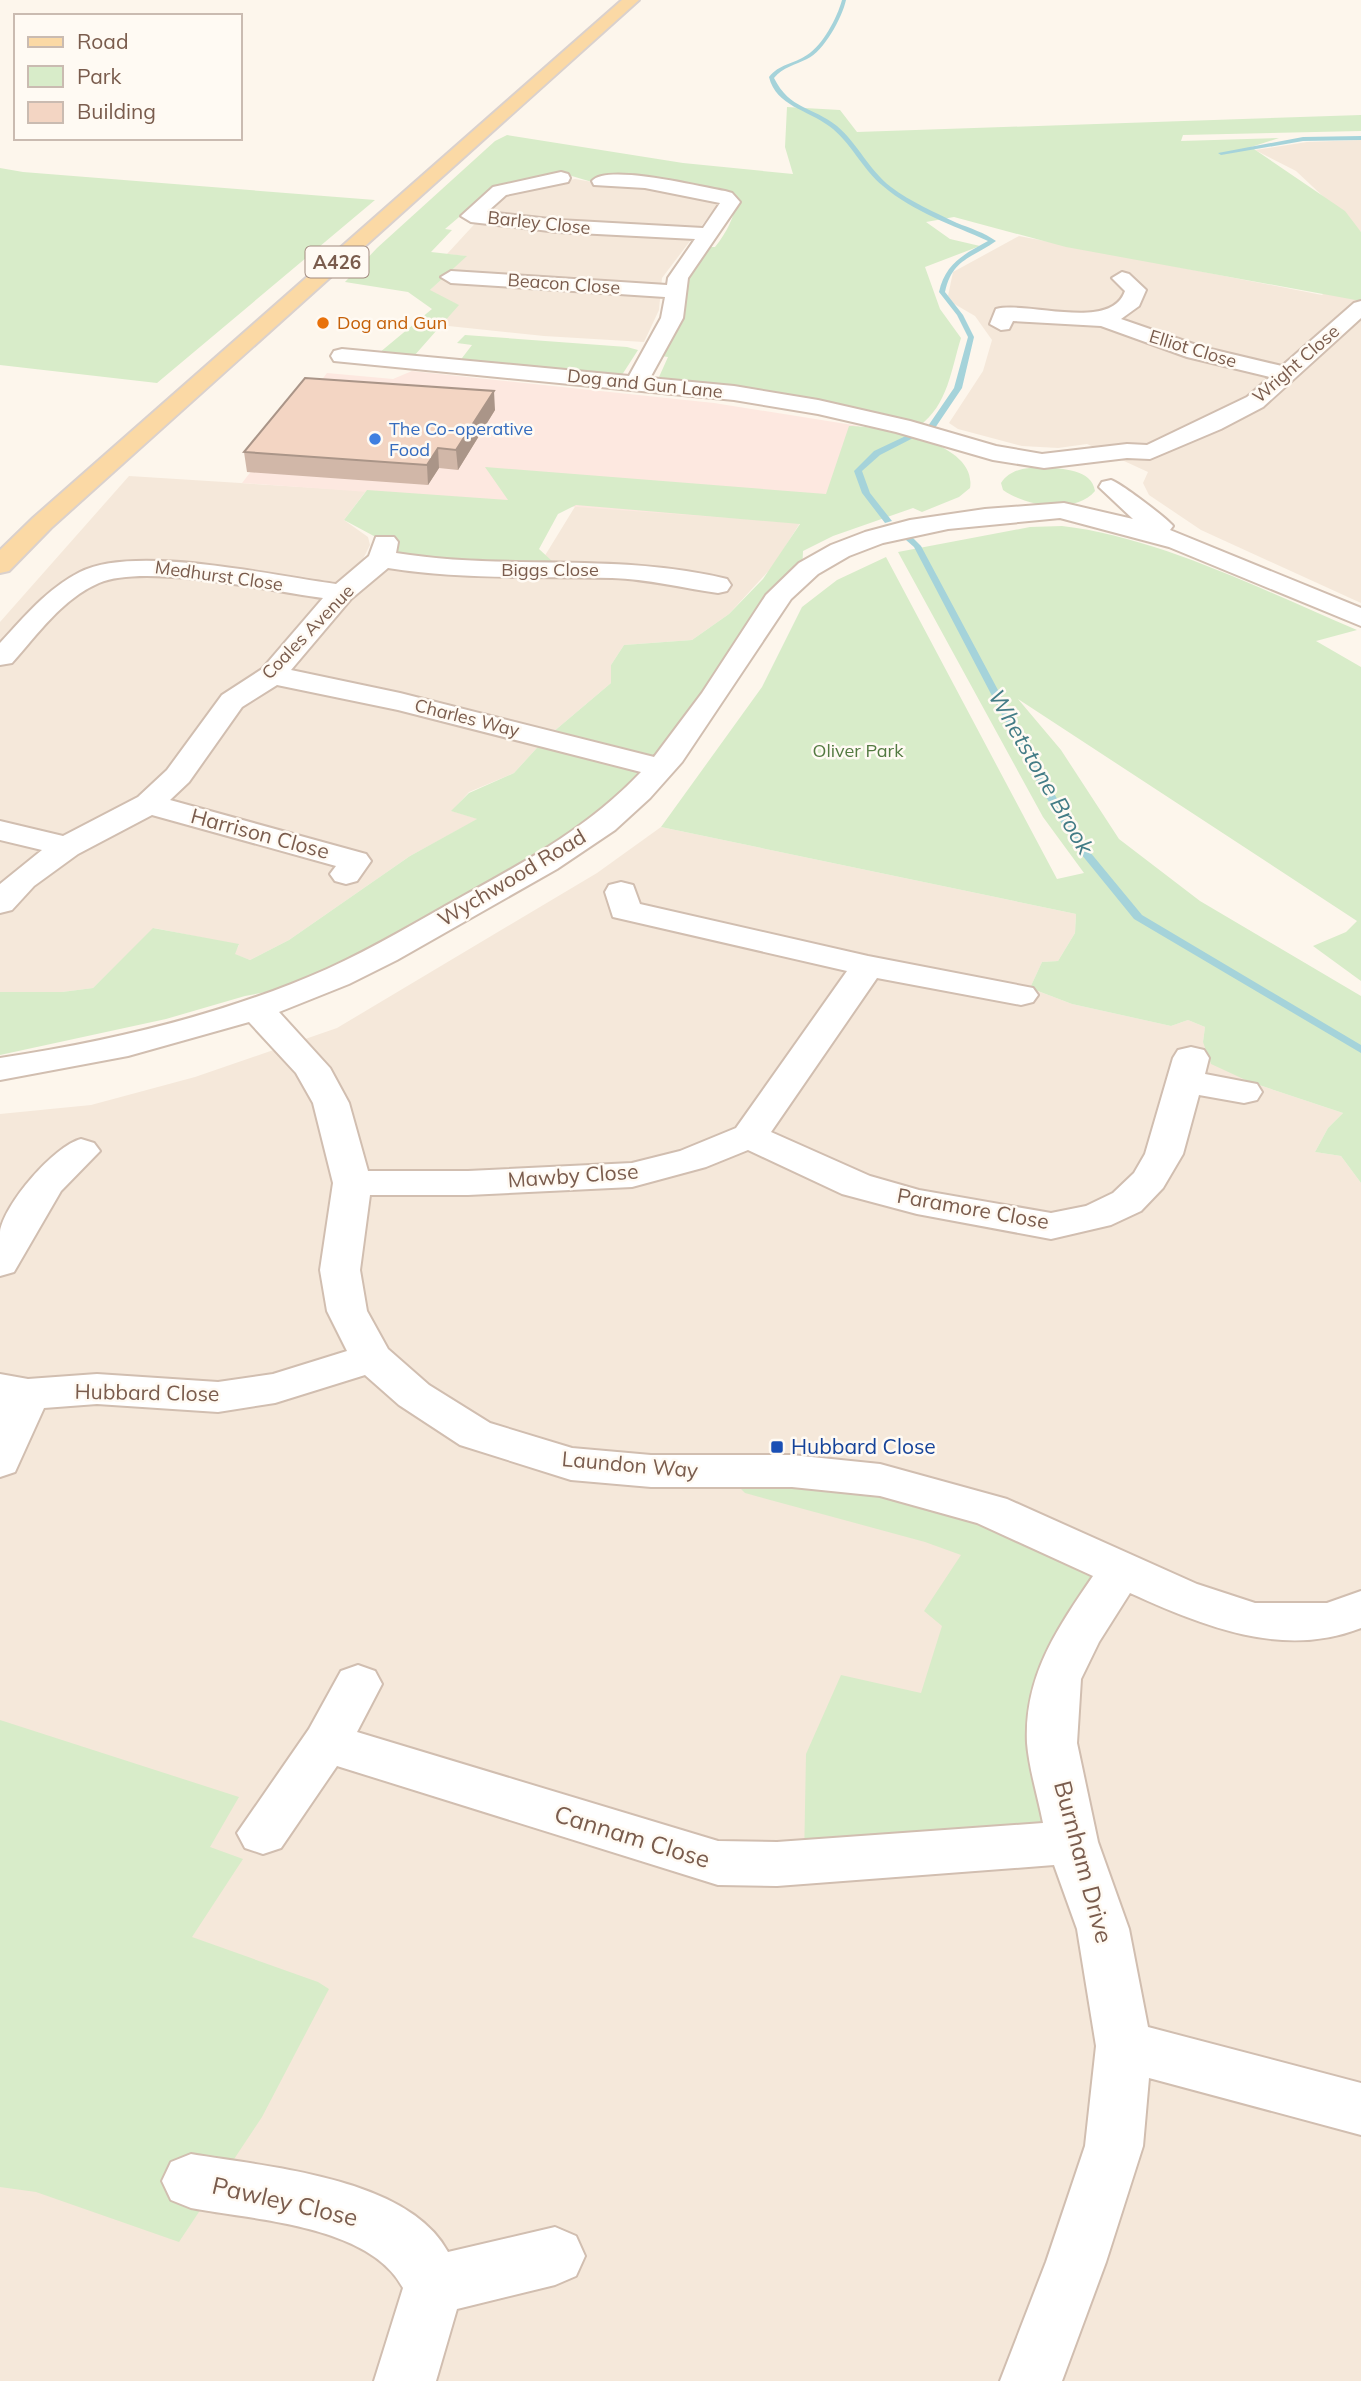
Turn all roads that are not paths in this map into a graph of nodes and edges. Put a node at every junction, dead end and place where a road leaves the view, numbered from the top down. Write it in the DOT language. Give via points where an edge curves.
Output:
graph roads {
  1 [pos="631,0"];
  2 [pos="561,178"];
  3 [pos="601,181"];
  4 [pos="709,234"];
  5 [pos="451,277"];
  6 [pos="1159,284"];
  7 [pos="677,292"];
  8 [pos="1361,307"];
  9 [pos="996,316"];
  10 [pos="1104,320"];
  11 [pos="342,356"];
  12 [pos="1283,373"];
  13 [pos="635,385"];
  14 [pos="944,438"];
  15 [pos="1150,452"];
  16 [pos="1041,461"];
  17 [pos="988,485"];
  18 [pos="1111,486"];
  19 [pos="1060,511"];
  20 [pos="42,523"];
  21 [pos="916,525"];
  22 [pos="0,545"];
  23 [pos="1201,550"];
  24 [pos="384,551"];
  25 [pos="0,565"];
  26 [pos="742,570"];
  27 [pos="342,593"];
  28 [pos="1361,618"];
  29 [pos="23,638"];
  30 [pos="51,642"];
  31 [pos="2,657"];
  32 [pos="272,675"];
  33 [pos="660,768"];
  34 [pos="149,804"];
  35 [pos="0,830"];
  36 [pos="67,847"];
  37 [pos="359,863"];
  38 [pos="0,903"];
  39 [pos="615,905"];
  40 [pos="868,966"];
  41 [pos="1020,995"];
  42 [pos="255,1008"];
  43 [pos="0,1069"];
  44 [pos="1244,1092"];
  45 [pos="749,1136"];
  46 [pos="81,1151"];
  47 [pos="352,1183"];
  48 [pos="0,1263"];
  49 [pos="372,1357"];
  50 [pos="14,1391"];
  51 [pos="0,1461"];
  52 [pos="1121,1570"];
  53 [pos="1361,1609"];
  54 [pos="358,1684"];
  55 [pos="326,1743"];
  56 [pos="263,1833"];
  57 [pos="1072,1842"];
  58 [pos="1124,2046"];
  59 [pos="1361,2109"];
  60 [pos="191,2182"];
  61 [pos="555,2256"];
  62 [pos="434,2285"];
  63 [pos="405,2381"];
  64 [pos="1031,2381"];
  1 -- 20 [label="main road, A426"];
  2 -- 4 [label="street, Barley Close" via="500,191 465,223"];
  3 -- 4 [label="street" via="645,182 725,197 730,202"];
  4 -- 7 [label="street" via="678,278"];
  5 -- 7 [label="street, Beacon Close"];
  6 -- 10 [label="street, Elliot Close" via="1127,282 1136,290 1132,302"];
  7 -- 13 [label="street" via="672,318"];
  8 -- 12 [label="street, Wright Close" via="1341,338"];
  9 -- 10 [label="street, Elliot Close"];
  10 -- 12 [label="street, Elliot Close" via="1195,352"];
  11 -- 13 [label="street, Dog and Gun Lane"];
  12 -- 15 [label="street, Wright Close" via="1255,402"];
  13 -- 14 [label="street, Dog and Gun Lane" via="734,393 818,407"];
  14 -- 16 [label="street, Dog and Gun Lane"];
  14 -- 17 [label="street, Dog and Gun Lane" via="968,456"];
  15 -- 16 [label="street, Wright Close"];
  15 -- 18 [label="street, Wright Close"];
  16 -- 17 [label="street, Wright Close" via="1002,466"];
  16 -- 18 [label="street" via="1079,466"];
  17 -- 19 [label="street" via="1015,506"];
  17 -- 21 [label="street, Wychwood Road"];
  18 -- 19 [label="street, Wright Close" via="1100,503"];
  18 -- 23 [label="street" via="1143,515"];
  19 -- 21 [label="street, Wychwood Road"];
  19 -- 23 [label="street" via="1124,524"];
  20 -- 22 [label="main road, A426"];
  20 -- 25 [label="main road, A426"];
  21 -- 33 [label="street, Wychwood Road" via="856,544 789,586"];
  23 -- 28 [label="street"];
  24 -- 26 [label="street, Biggs Close" via="419,565 615,570 712,594"];
  24 -- 27 [label="street, Coales Avenue"];
  27 -- 29 [label="street, Medhurst Close" via="146,566 92,576 56,598"];
  27 -- 32 [label="street, Coales Avenue"];
  29 -- 30 [label="street"];
  29 -- 31 [label="street, Medhurst Close"];
  32 -- 33 [label="street, Charles Way" via="400,702"];
  32 -- 34 [label="street, Coales Avenue" via="232,701 178,776"];
  33 -- 42 [label="street, Wychwood Road" via="622,808 578,842 500,889 337,977"];
  34 -- 36 [label="street, Coales Avenue"];
  34 -- 37 [label="street, Harrison Close"];
  35 -- 36 [label="street"];
  36 -- 38 [label="street, Coales Avenue" via="23,879"];
  39 -- 40 [label="street"];
  40 -- 41 [label="street"];
  40 -- 45 [label="street"];
  42 -- 43 [label="street, Wychwood Road" via="174,1034"];
  42 -- 47 [label="street, Laundon Way" via="312,1068 331,1103"];
  44 -- 45 [label="street, Paramore Close" via="1188,1070 1164,1154 1149,1180 1117,1207 1051,1226 917,1202 856,1185"];
  45 -- 47 [label="street, Mawby Close" via="693,1159 632,1175"];
  46 -- 48 [label="street" via="46,1184"];
  47 -- 49 [label="street, Laundon Way" via="340,1270 347,1311"];
  49 -- 50 [label="street, Hubbard Close" via="275,1388 218,1397 97,1389"];
  49 -- 52 [label="street, Laundon Way" via="414,1395 475,1434 571,1464 651,1471 792,1471 880,1480 991,1511"];
  50 -- 51 [label="street"];
  52 -- 53 [label="street, Laundon Way" via="1254,1621 1330,1621"];
  52 -- 57 [label="street, Burnham Drive" via="1079,1634 1057,1679 1052,1743"];
  54 -- 55 [label="street"];
  55 -- 56 [label="street"];
  55 -- 57 [label="street, Cannam Close" via="718,1863 777,1864"];
  57 -- 58 [label="street, Burnham Drive" via="1103,1928"];
  58 -- 59 [label="street"];
  58 -- 64 [label="street, Burnham Drive" via="1114,2146"];
  60 -- 62 [label="street, Pawley Close" via="365,2218 412,2248"];
  61 -- 62 [label="street"];
  62 -- 63 [label="street"];
}
